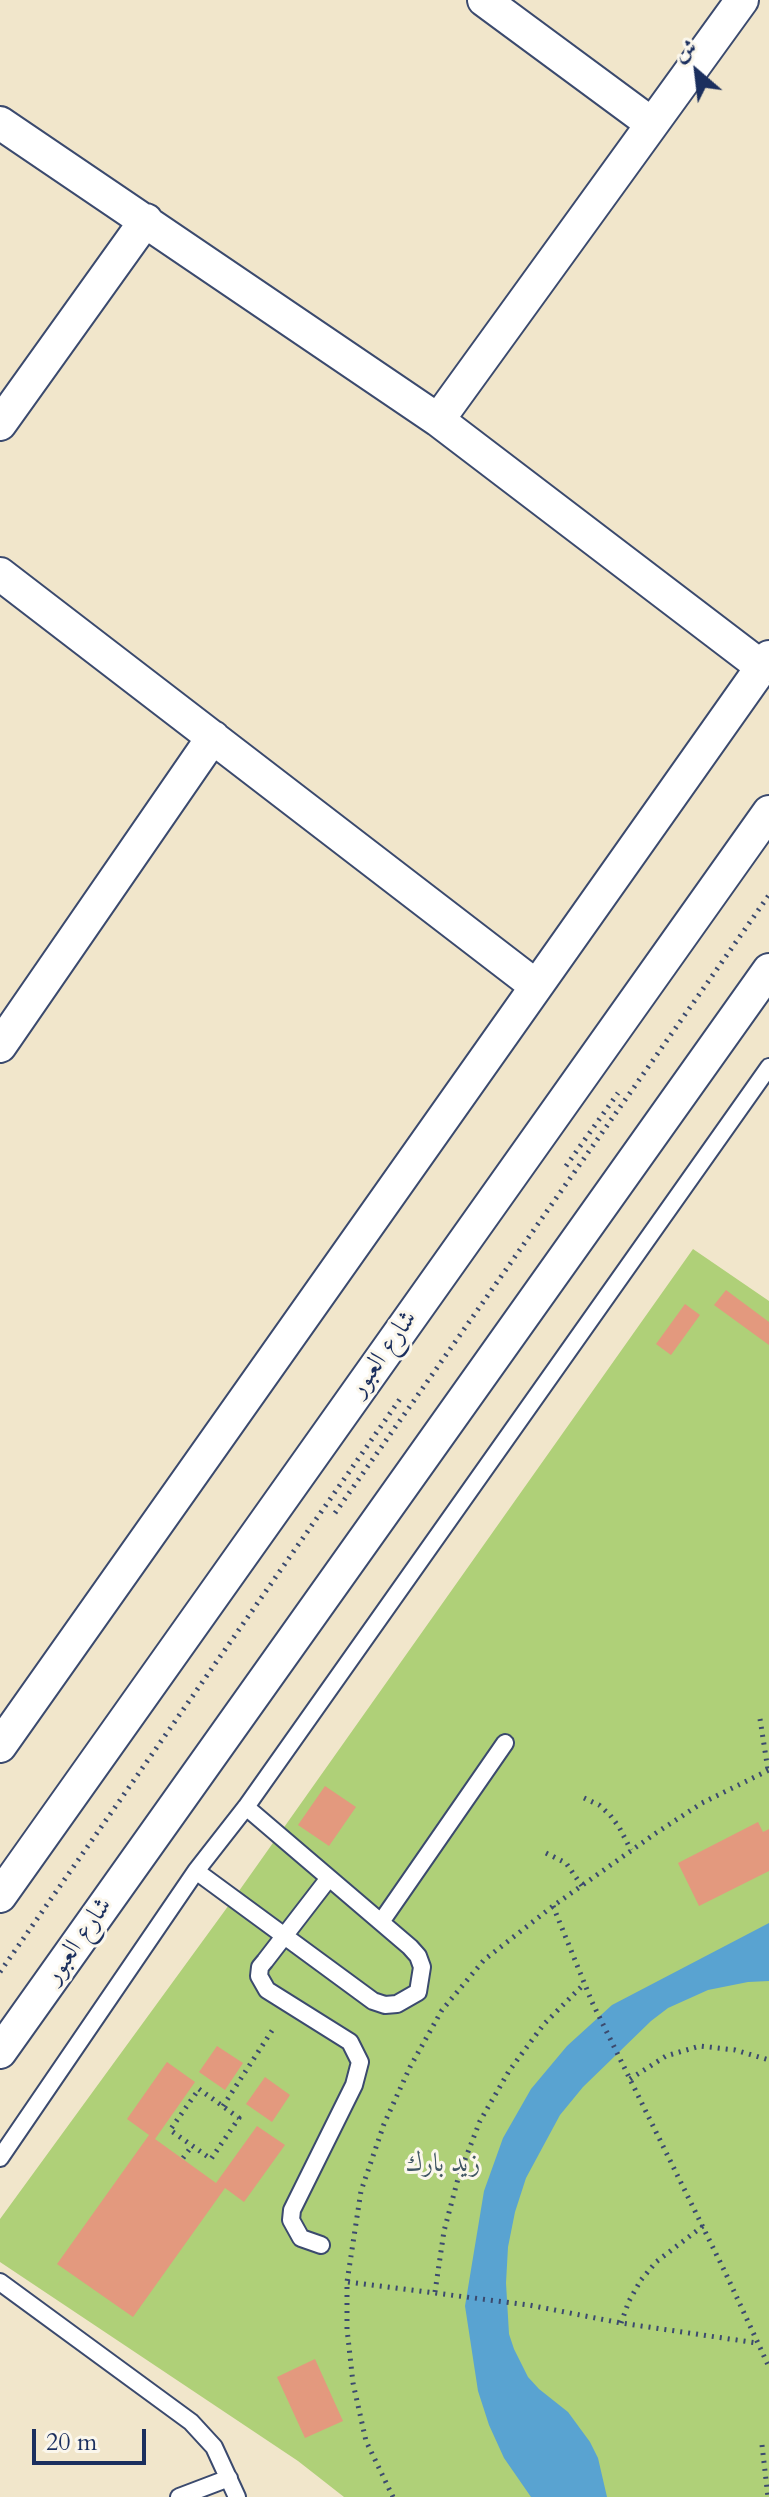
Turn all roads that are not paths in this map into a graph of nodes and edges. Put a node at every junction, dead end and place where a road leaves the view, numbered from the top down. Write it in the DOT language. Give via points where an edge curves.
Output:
graph roads {
  1 [pos="484,0"];
  2 [pos="742,0"];
  3 [pos="0,123"];
  4 [pos="652,124"];
  5 [pos="146,220"];
  6 [pos="438,420"];
  7 [pos="0,424"];
  8 [pos="0,574"];
  9 [pos="766,662"];
  10 [pos="213,737"];
  11 [pos="769,812"];
  12 [pos="769,970"];
  13 [pos="536,986"];
  14 [pos="0,1046"];
  15 [pos="769,1067"];
  16 [pos="505,1743"];
  17 [pos="0,1746"];
  18 [pos="246,1807"];
  19 [pos="196,1871"];
  20 [pos="329,1878"];
  21 [pos="0,1896"];
  22 [pos="381,1922"];
  23 [pos="285,1934"];
  24 [pos="0,2052"];
  25 [pos="0,2158"];
  26 [pos="321,2245"];
  27 [pos="0,2282"];
  28 [pos="229,2478"];
  29 [pos="179,2497"];
  30 [pos="237,2497"];
  1 -- 4 [label="street"];
  2 -- 4 [label="street"];
  3 -- 5 [label="street"];
  4 -- 6 [label="street"];
  5 -- 6 [label="street"];
  5 -- 7 [label="street"];
  6 -- 9 [label="street"];
  8 -- 10 [label="street"];
  9 -- 13 [label="street"];
  10 -- 13 [label="street"];
  10 -- 14 [label="street"];
  11 -- 21 [label="street, شارع العبور"];
  12 -- 24 [label="street, شارع العبور"];
  13 -- 17 [label="street"];
  15 -- 18 [label="lane"];
  16 -- 22 [label="lane"];
  18 -- 19 [label="lane"];
  18 -- 20 [label="lane"];
  19 -- 23 [label="lane"];
  19 -- 25 [label="lane"];
  20 -- 22 [label="lane"];
  20 -- 23 [label="lane"];
  22 -- 23 [label="lane" via="410,1947 422,1967 418,1992 397,2004 373,2001"];
  23 -- 26 [label="lane" via="260,1967 267,1990 350,2042 360,2062 354,2085 292,2210 294,2230"];
  27 -- 28 [label="lane" via="191,2422 214,2447"];
  28 -- 29 [label="lane"];
  28 -- 30 [label="lane"];
}
